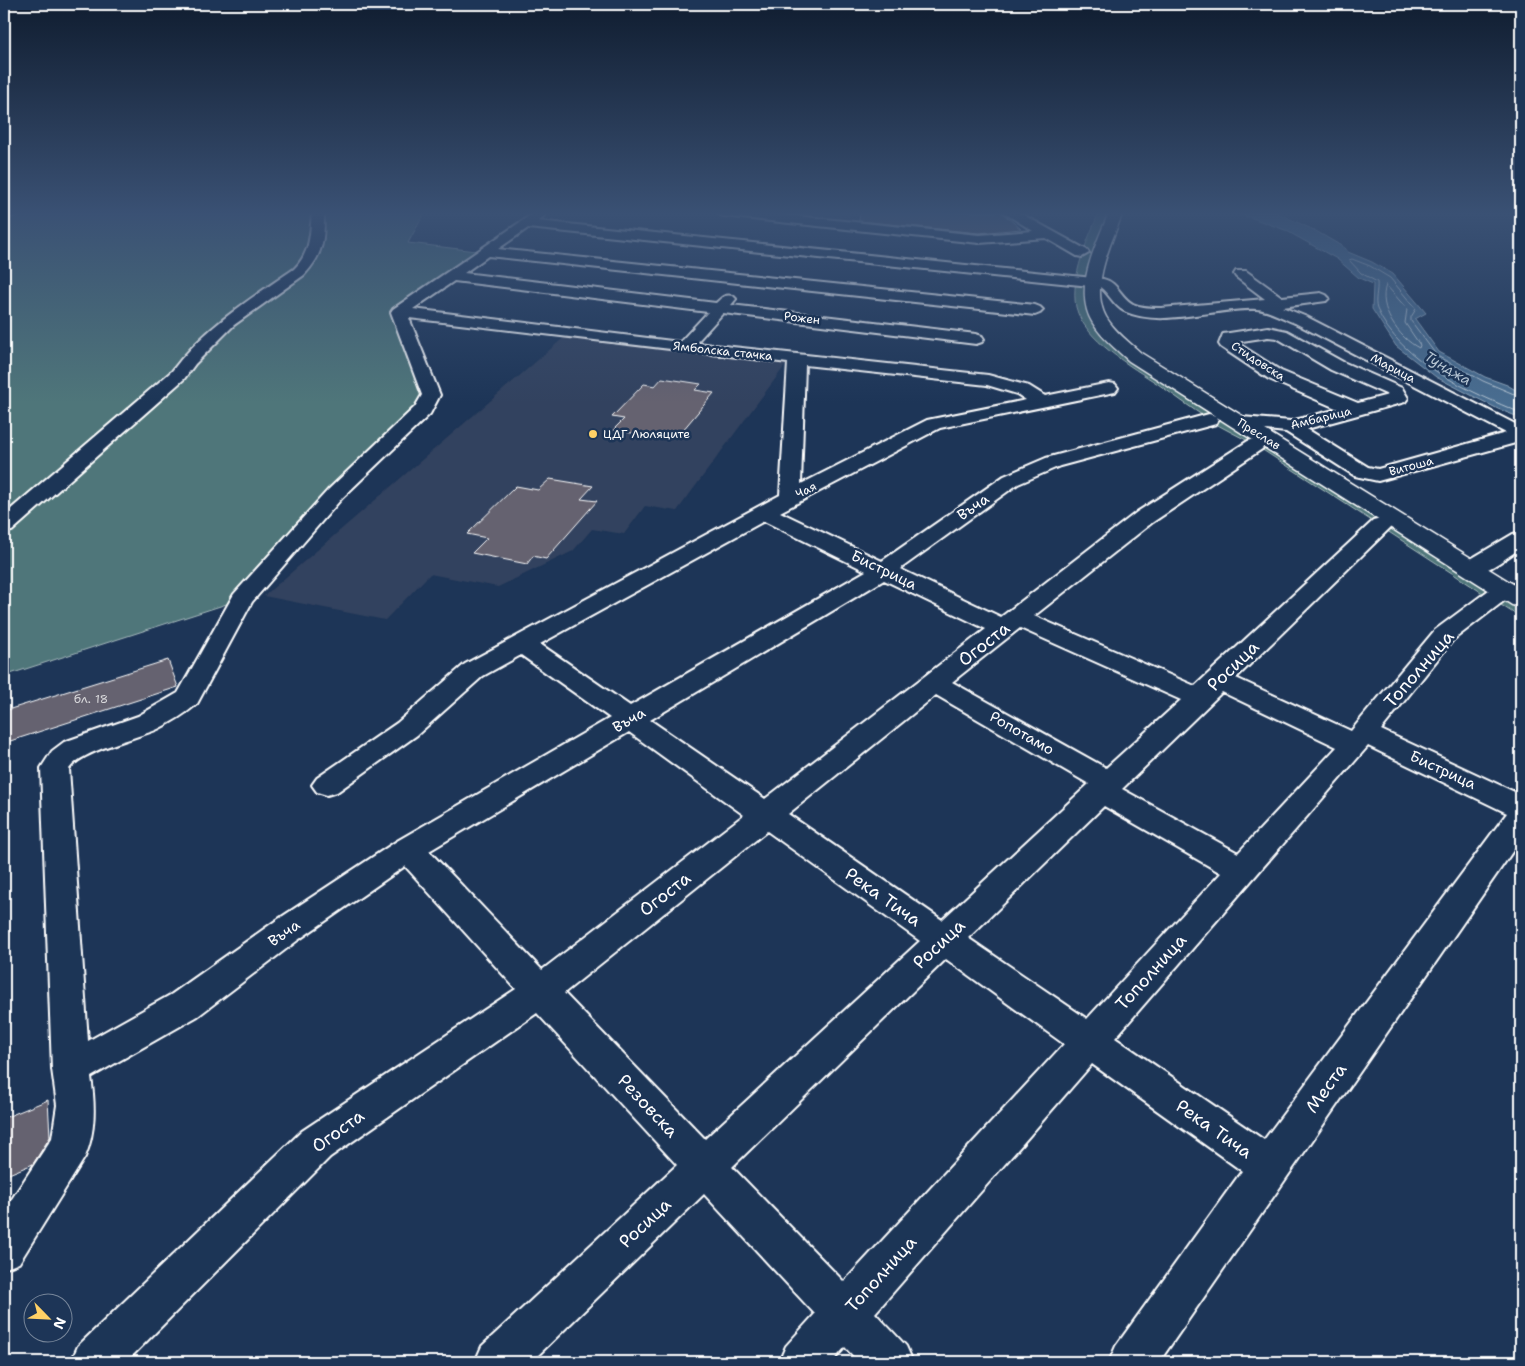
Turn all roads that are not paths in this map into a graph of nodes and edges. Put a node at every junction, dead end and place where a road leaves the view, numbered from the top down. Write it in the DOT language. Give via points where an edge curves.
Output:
graph roads {
  1 [pos="294,276"];
  2 [pos="450,276"];
  3 [pos="512,276"];
  4 [pos="708,276"];
  5 [pos="751,276"];
  6 [pos="986,276"];
  7 [pos="1034,276"];
  8 [pos="1088,276"];
  9 [pos="1243,276"];
  10 [pos="747,280"];
  11 [pos="1085,281"];
  12 [pos="501,282"];
  13 [pos="486,295"];
  14 [pos="1320,298"];
  15 [pos="972,303"];
  16 [pos="1280,303"];
  17 [pos="1262,304"];
  18 [pos="470,307"];
  19 [pos="720,308"];
  20 [pos="1035,310"];
  21 [pos="399,312"];
  22 [pos="455,319"];
  23 [pos="976,339"];
  24 [pos="684,347"];
  25 [pos="797,359"];
  26 [pos="1109,388"];
  27 [pos="1399,398"];
  28 [pos="1043,402"];
  29 [pos="1355,409"];
  30 [pos="1209,420"];
  31 [pos="1292,427"];
  32 [pos="1248,434"];
  33 [pos="1512,438"];
  34 [pos="790,498"];
  35 [pos="764,513"];
  36 [pos="4,526"];
  37 [pos="1381,526"];
  38 [pos="1521,539"];
  39 [pos="1472,568"];
  40 [pos="884,570"];
  41 [pos="1513,595"];
  42 [pos="1011,623"];
  43 [pos="521,643"];
  44 [pos="934,683"];
  45 [pos="1209,689"];
  46 [pos="630,720"];
  47 [pos="1360,739"];
  48 [pos="327,785"];
  49 [pos="1105,787"];
  50 [pos="1521,807"];
  51 [pos="766,815"];
  52 [pos="1521,816"];
  53 [pos="408,849"];
  54 [pos="1242,870"];
  55 [pos="944,940"];
  56 [pos="540,992"];
  57 [pos="1089,1042"];
  58 [pos="70,1069"];
  59 [pos="705,1166"];
  60 [pos="1269,1168"];
  61 [pos="4,1248"];
  62 [pos="845,1315"];
  63 [pos="94,1362"];
  64 [pos="498,1362"];
  65 [pos="802,1362"];
  66 [pos="890,1362"];
  67 [pos="1132,1362"];
  1 -- 36 [label="street" via="228,322 188,360 178,375"];
  2 -- 12 [label="street, Рожен"];
  2 -- 21 [label="street"];
  3 -- 12 [label="street"];
  4 -- 10 [label="street"];
  5 -- 10 [label="street"];
  6 -- 15 [label="street"];
  7 -- 11 [label="street"];
  8 -- 11 [label="main road, Преслав"];
  9 -- 16 [label="street"];
  10 -- 15 [label="street"];
  10 -- 19 [label="street"];
  11 -- 17 [label="street, Марица" via="1110,286 1119,301 1142,312"];
  11 -- 32 [label="main road, Преслав" via="1104,326 1135,357"];
  12 -- 13 [label="street"];
  12 -- 19 [label="street, Рожен"];
  14 -- 16 [label="street, Марица"];
  15 -- 20 [label="street"];
  16 -- 17 [label="street, Марица"];
  17 -- 33 [label="street, Марица" via="1301,320 1513,429 1516,434"];
  18 -- 22 [label="street"];
  19 -- 23 [label="street, Рожен"];
  19 -- 24 [label="street"];
  21 -- 22 [label="street, Ямболска стачка"];
  21 -- 58 [label="street" via="431,395 423,410 335,494 242,599 188,698 156,720 74,749 55,768"];
  22 -- 24 [label="street, Ямболска стачка"];
  24 -- 25 [label="street, Ямболска стачка"];
  25 -- 28 [label="street, Ямболска стачка" via="988,380 1023,390"];
  25 -- 34 [label="street"];
  26 -- 28 [label="street, Чая"];
  27 -- 29 [label="street, Амбарица"];
  27 -- 29 [label="street, Стидовска" via="1396,392 1337,366 1281,334 1268,332 1229,337 1227,344 1275,375"];
  28 -- 34 [label="street, Чая" via="934,424"];
  29 -- 31 [label="street, Амбарица"];
  30 -- 40 [label="street, Въча" via="1053,462 1011,480"];
  31 -- 32 [label="street, Амбарица"];
  31 -- 33 [label="street, Витоша" via="1362,472 1378,475"];
  32 -- 39 [label="main road, Преслав"];
  32 -- 42 [label="street, Огоста"];
  34 -- 35 [label="street, Чая"];
  35 -- 40 [label="street, Бистрица"];
  35 -- 43 [label="street, Чая"];
  37 -- 45 [label="street, Росица"];
  38 -- 39 [label="street"];
  39 -- 41 [label="main road, Преслав"];
  40 -- 42 [label="street, Бистрица"];
  40 -- 46 [label="street, Въча"];
  41 -- 47 [label="street, Тополница" via="1444,635"];
  42 -- 44 [label="street, Огоста"];
  42 -- 45 [label="street, Бистрица"];
  43 -- 46 [label="street, Река Тича"];
  43 -- 48 [label="street, Чая" via="474,670 407,729"];
  44 -- 49 [label="street, Ропотамо"];
  44 -- 51 [label="street, Огоста"];
  45 -- 47 [label="street, Бистрица"];
  45 -- 49 [label="street, Росица"];
  46 -- 51 [label="street, Река Тича"];
  46 -- 53 [label="street, Въча"];
  47 -- 50 [label="street, Бистрица"];
  47 -- 54 [label="street, Тополница"];
  49 -- 54 [label="street, Ропотамо"];
  49 -- 55 [label="street, Росица"];
  51 -- 55 [label="street, Река Тича"];
  51 -- 56 [label="street, Огоста"];
  52 -- 60 [label="street, Места"];
  53 -- 56 [label="street, Резовска"];
  53 -- 58 [label="street, Въча" via="286,931 186,1005"];
  54 -- 57 [label="street, Тополница"];
  55 -- 57 [label="street, Река Тича"];
  55 -- 59 [label="street, Росица"];
  56 -- 59 [label="street, Резовска"];
  56 -- 63 [label="street, Огоста" via="316,1144"];
  57 -- 60 [label="street, Река Тича"];
  57 -- 62 [label="street, Тополница"];
  58 -- 61 [label="street" via="76,1105 71,1144"];
  59 -- 62 [label="street, Резовска"];
  59 -- 64 [label="street, Росица"];
  60 -- 67 [label="street, Места"];
  62 -- 65 [label="street, Тополница"];
  62 -- 66 [label="street, Резовска"];
}
